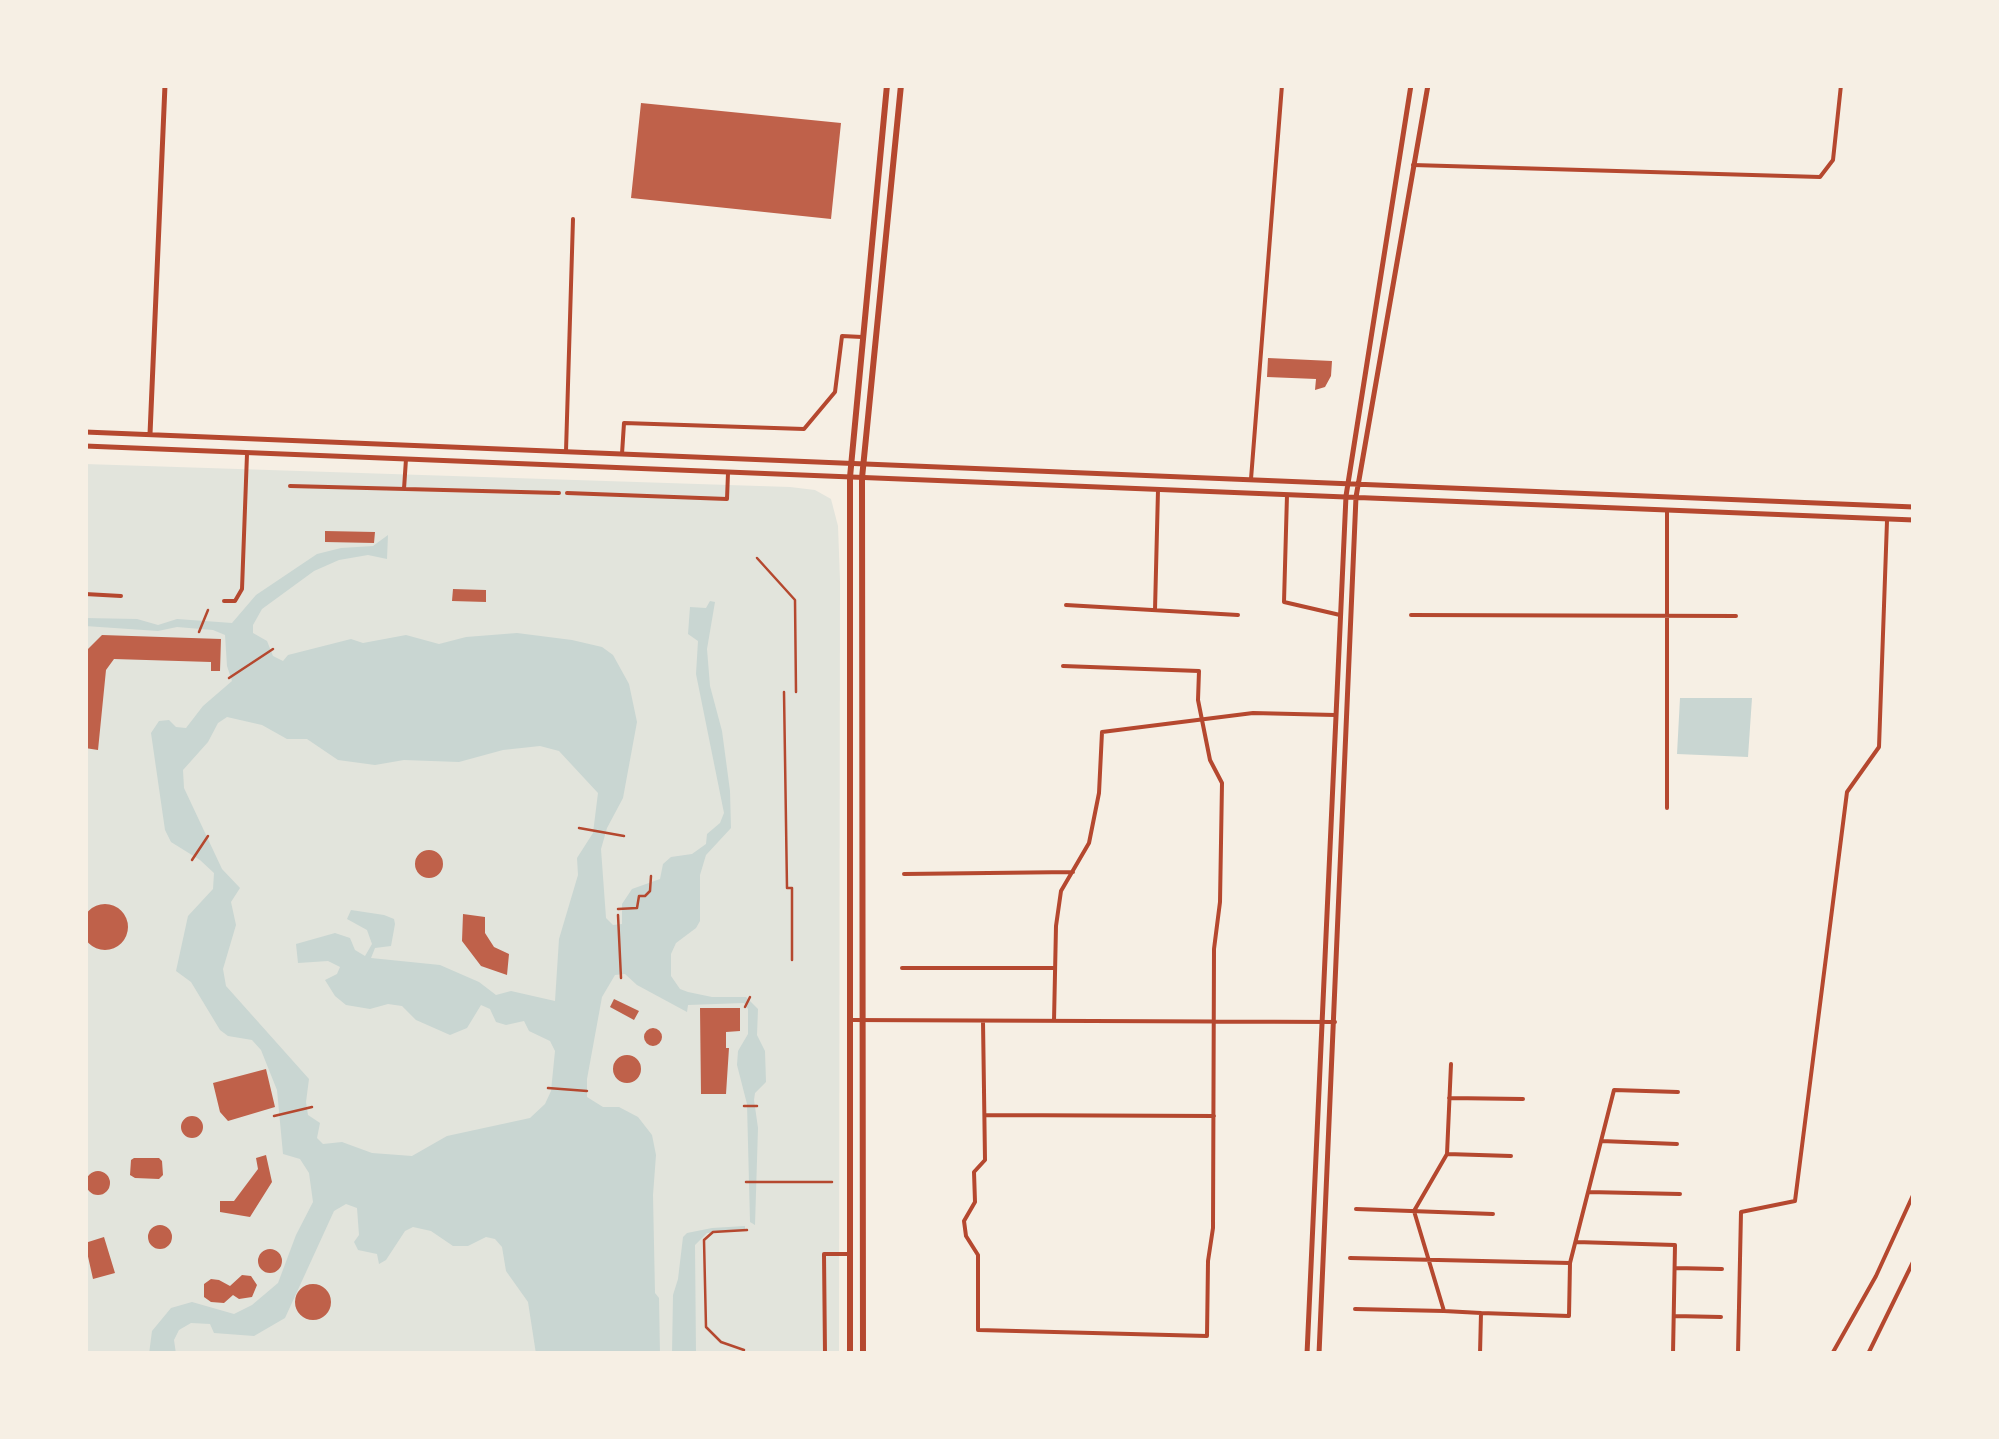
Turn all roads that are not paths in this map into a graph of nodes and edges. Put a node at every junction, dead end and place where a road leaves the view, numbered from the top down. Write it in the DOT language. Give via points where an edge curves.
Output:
graph roads {
  1 [pos="165,85"];
  2 [pos="887,85"];
  3 [pos="900,85"];
  4 [pos="1282,85"];
  5 [pos="1411,85"];
  6 [pos="1428,85"];
  7 [pos="1841,85"];
  8 [pos="1413,165"];
  9 [pos="574,218"];
  10 [pos="867,287"];
  11 [pos="880,288"];
  12 [pos="862,337"];
  13 [pos="85,432"];
  14 [pos="150,434"];
  15 [pos="406,445"];
  16 [pos="85,446"];
  17 [pos="247,452"];
  18 [pos="566,452"];
  19 [pos="622,454"];
  20 [pos="406,458"];
  21 [pos="850,465"];
  22 [pos="862,465"];
  23 [pos="622,468"];
  24 [pos="728,473"];
  25 [pos="1089,473"];
  26 [pos="850,477"];
  27 [pos="862,478"];
  28 [pos="1250,479"];
  29 [pos="1347,482"];
  30 [pos="1358,482"];
  31 [pos="290,486"];
  32 [pos="1088,486"];
  33 [pos="404,489"];
  34 [pos="1158,490"];
  35 [pos="560,493"];
  36 [pos="567,494"];
  37 [pos="1287,495"];
  38 [pos="1346,496"];
  39 [pos="1356,497"];
  40 [pos="1887,506"];
  41 [pos="1914,507"];
  42 [pos="1667,510"];
  43 [pos="1887,519"];
  44 [pos="1914,520"];
  45 [pos="85,594"];
  46 [pos="121,596"];
  47 [pos="224,600"];
  48 [pos="1066,605"];
  49 [pos="1155,610"];
  50 [pos="1411,614"];
  51 [pos="1238,615"];
  52 [pos="1340,615"];
  53 [pos="1667,615"];
  54 [pos="1736,616"];
  55 [pos="1063,666"];
  56 [pos="1335,715"];
  57 [pos="1204,719"];
  58 [pos="1668,808"];
  59 [pos="1073,872"];
  60 [pos="904,874"];
  61 [pos="902,968"];
  62 [pos="1055,968"];
  63 [pos="850,1020"];
  64 [pos="862,1020"];
  65 [pos="983,1021"];
  66 [pos="1054,1021"];
  67 [pos="1214,1022"];
  68 [pos="1322,1022"];
  69 [pos="1335,1022"];
  70 [pos="1451,1064"];
  71 [pos="1678,1092"];
  72 [pos="1450,1098"];
  73 [pos="1523,1100"];
  74 [pos="984,1116"];
  75 [pos="1214,1116"];
  76 [pos="1601,1142"];
  77 [pos="1677,1144"];
  78 [pos="1447,1154"];
  79 [pos="1512,1156"];
  80 [pos="1588,1192"];
  81 [pos="1914,1193"];
  82 [pos="1680,1194"];
  83 [pos="1356,1210"];
  84 [pos="1414,1211"];
  85 [pos="1493,1214"];
  86 [pos="1576,1242"];
  87 [pos="849,1254"];
  88 [pos="1350,1258"];
  89 [pos="1429,1260"];
  90 [pos="1914,1260"];
  91 [pos="1570,1263"];
  92 [pos="1675,1268"];
  93 [pos="1722,1269"];
  94 [pos="1355,1309"];
  95 [pos="1444,1311"];
  96 [pos="1481,1313"];
  97 [pos="1674,1316"];
  98 [pos="1721,1317"];
  99 [pos="825,1354"];
  100 [pos="850,1354"];
  101 [pos="863,1354"];
  102 [pos="1307,1354"];
  103 [pos="1319,1354"];
  104 [pos="1480,1354"];
  105 [pos="1673,1354"];
  106 [pos="1738,1354"];
  107 [pos="1832,1354"];
  108 [pos="1868,1354"];
  1 -- 14 [label="street"];
  2 -- 10 [label="main road"];
  3 -- 11 [label="main road"];
  4 -- 28 [label="street"];
  5 -- 29 [label="street"];
  6 -- 8 [label="street"];
  7 -- 8 [label="street" via="1833,160 1820,177"];
  8 -- 30 [label="street"];
  9 -- 18 [label="street"];
  10 -- 11 [label="main road"];
  10 -- 12 [label="main road"];
  11 -- 22 [label="main road"];
  12 -- 19 [label="street" via="842,336 835,392 804,429 624,423"];
  12 -- 21 [label="main road"];
  13 -- 14 [label="street"];
  14 -- 15 [label="street"];
  15 -- 18 [label="street"];
  15 -- 20 [label="street"];
  16 -- 17 [label="street"];
  17 -- 20 [label="street"];
  17 -- 47 [label="street" via="242,589 235,601"];
  18 -- 19 [label="street"];
  19 -- 21 [label="street"];
  19 -- 23 [label="street"];
  20 -- 23 [label="street"];
  20 -- 33 [label="street"];
  21 -- 22 [label="street"];
  21 -- 26 [label="main road"];
  22 -- 25 [label="street"];
  22 -- 27 [label="main road"];
  23 -- 24 [label="street"];
  24 -- 26 [label="street"];
  24 -- 36 [label="street" via="727,499"];
  25 -- 28 [label="street"];
  25 -- 32 [label="street"];
  26 -- 27 [label="street"];
  26 -- 63 [label="main road"];
  27 -- 32 [label="street"];
  27 -- 64 [label="main road"];
  28 -- 29 [label="street"];
  29 -- 30 [label="street"];
  29 -- 38 [label="street"];
  30 -- 39 [label="street"];
  30 -- 40 [label="street"];
  31 -- 33 [label="street"];
  32 -- 34 [label="street"];
  33 -- 35 [label="street"];
  34 -- 37 [label="street"];
  34 -- 49 [label="street"];
  37 -- 38 [label="street"];
  37 -- 52 [label="street" via="1284,602"];
  38 -- 39 [label="street"];
  38 -- 52 [label="street"];
  39 -- 42 [label="street"];
  39 -- 69 [label="street"];
  40 -- 41 [label="street"];
  40 -- 43 [label="street"];
  42 -- 43 [label="street"];
  42 -- 53 [label="street"];
  43 -- 44 [label="street"];
  43 -- 106 [label="street" via="1879,748 1847,792 1794,1201 1742,1212"];
  45 -- 46 [label="street"];
  48 -- 49 [label="street"];
  49 -- 51 [label="street"];
  50 -- 53 [label="street"];
  52 -- 56 [label="street"];
  53 -- 54 [label="street"];
  53 -- 58 [label="street"];
  55 -- 57 [label="street" via="1199,671"];
  56 -- 57 [label="street"];
  56 -- 68 [label="street"];
  57 -- 59 [label="street" via="1102,732 1090,843"];
  57 -- 67 [label="street" via="1210,760 1222,783"];
  59 -- 60 [label="street"];
  59 -- 62 [label="street" via="1062,891"];
  61 -- 62 [label="street"];
  62 -- 66 [label="street"];
  63 -- 64 [label="street"];
  63 -- 87 [label="main road"];
  64 -- 65 [label="street"];
  64 -- 101 [label="main road"];
  65 -- 66 [label="street"];
  65 -- 74 [label="street"];
  66 -- 67 [label="street"];
  67 -- 68 [label="street"];
  67 -- 75 [label="street"];
  68 -- 69 [label="street"];
  68 -- 102 [label="street"];
  69 -- 103 [label="street"];
  70 -- 72 [label="street"];
  71 -- 76 [label="street" via="1614,1090"];
  72 -- 73 [label="street"];
  72 -- 78 [label="street"];
  74 -- 75 [label="street"];
  74 -- 75 [label="street" via="985,1160 974,1172 975,1202 964,1221 978,1255 978,1330 1207,1336"];
  76 -- 77 [label="street"];
  76 -- 80 [label="street"];
  78 -- 79 [label="street"];
  78 -- 84 [label="street"];
  80 -- 82 [label="street"];
  80 -- 86 [label="street"];
  81 -- 107 [label="street"];
  83 -- 84 [label="street"];
  84 -- 85 [label="street"];
  84 -- 89 [label="street"];
  86 -- 91 [label="street"];
  86 -- 92 [label="street" via="1676,1245"];
  87 -- 99 [label="street" via="824,1254"];
  87 -- 100 [label="main road"];
  88 -- 89 [label="street"];
  89 -- 91 [label="street"];
  89 -- 95 [label="street"];
  90 -- 108 [label="street"];
  91 -- 96 [label="street" via="1569,1316"];
  92 -- 93 [label="street"];
  92 -- 97 [label="street"];
  94 -- 95 [label="street"];
  95 -- 96 [label="street"];
  96 -- 104 [label="street"];
  97 -- 98 [label="street"];
  97 -- 105 [label="street"];
}
